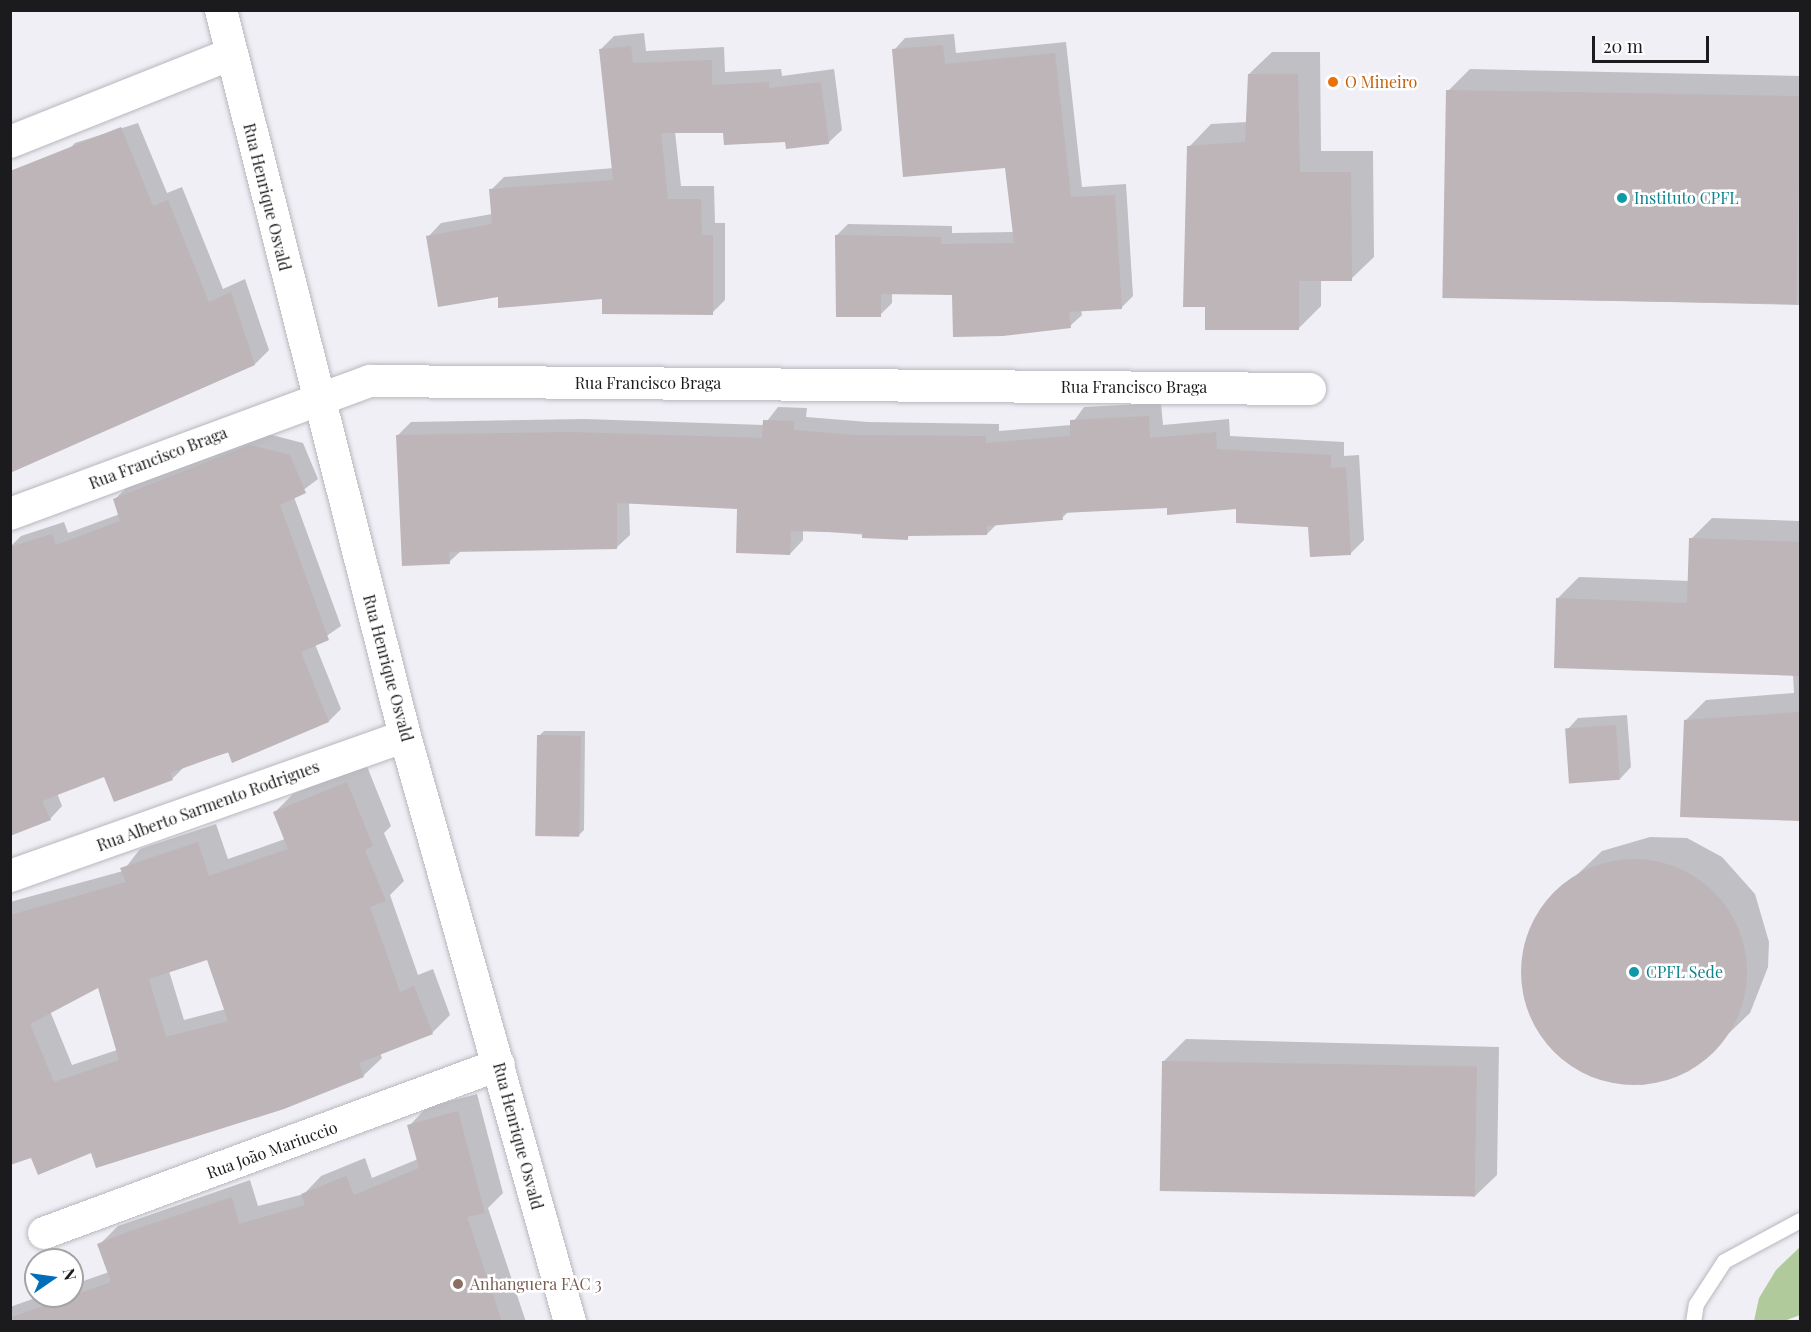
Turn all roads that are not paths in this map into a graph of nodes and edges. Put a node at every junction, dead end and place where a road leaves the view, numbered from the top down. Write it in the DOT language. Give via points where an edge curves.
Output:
graph roads {
  1 [pos="220,10"];
  2 [pos="231,54"];
  3 [pos="10,142"];
  4 [pos="1310,389"];
  5 [pos="318,397"];
  6 [pos="10,514"];
  7 [pos="405,736"];
  8 [pos="10,876"];
  9 [pos="499,1065"];
  10 [pos="1800,1220"];
  11 [pos="44,1233"];
  12 [pos="570,1322"];
  13 [pos="1693,1322"];
  1 -- 2 [label="street, Rua Henrique Osvald"];
  2 -- 3 [label="street"];
  2 -- 5 [label="street, Rua Henrique Osvald"];
  4 -- 5 [label="street, Rua Francisco Braga" via="370,381"];
  5 -- 6 [label="street, Rua Francisco Braga"];
  5 -- 7 [label="street, Rua Henrique Osvald"];
  7 -- 8 [label="street, Rua Alberto Sarmento Rodrigues"];
  7 -- 9 [label="street, Rua Henrique Osvald"];
  9 -- 11 [label="street, Rua João Mariuccio"];
  9 -- 12 [label="street, Rua Henrique Osvald"];
  10 -- 13 [label="lane" via="1724,1261 1696,1304"];
}
